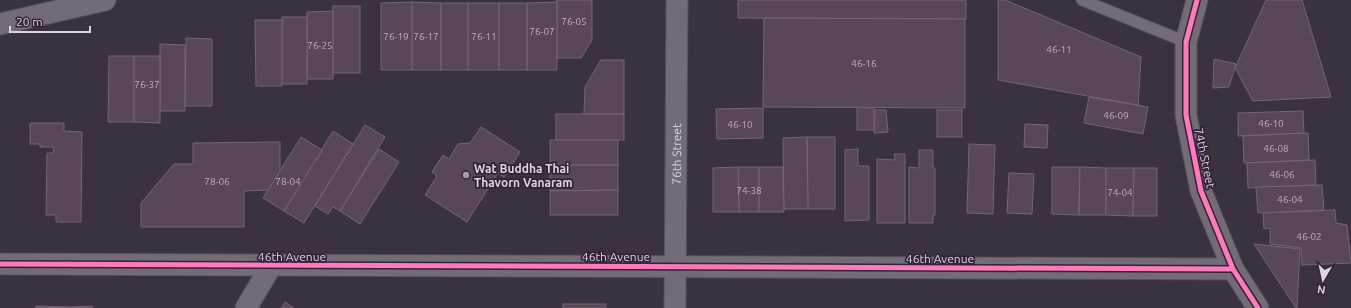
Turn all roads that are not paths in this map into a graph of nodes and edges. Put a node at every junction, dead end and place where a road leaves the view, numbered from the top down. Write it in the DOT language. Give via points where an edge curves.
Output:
graph roads {
  1 [pos="106,0"];
  2 [pos="677,0"];
  3 [pos="1082,0"];
  4 [pos="1197,0"];
  5 [pos="0,24"];
  6 [pos="1186,42"];
  7 [pos="0,264"];
  8 [pos="272,266"];
  9 [pos="675,267"];
  10 [pos="1233,269"];
  11 [pos="246,308"];
  12 [pos="675,308"];
  13 [pos="1258,308"];
  1 -- 5 [label="street"];
  2 -- 9 [label="street, 76th Street"];
  3 -- 6 [label="lane"];
  4 -- 6 [label="street, 74th Street"];
  6 -- 10 [label="street, 74th Street" via="1186,115 1201,191"];
  7 -- 8 [label="street, 46th Avenue"];
  8 -- 9 [label="street, 46th Avenue"];
  8 -- 11 [label="street"];
  9 -- 10 [label="street, 46th Avenue"];
  9 -- 12 [label="street, 76th Street"];
  10 -- 13 [label="street, 74th Street"];
}
